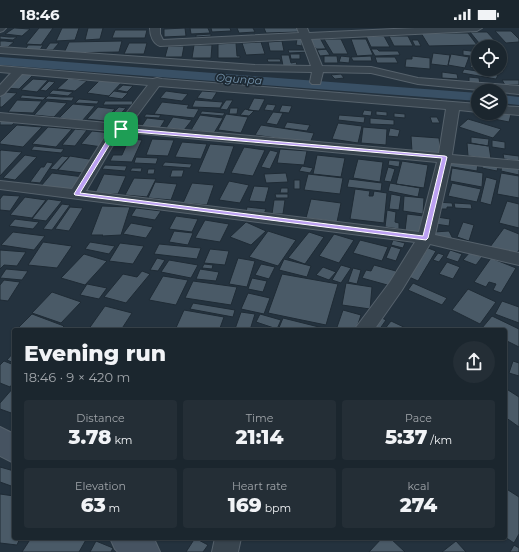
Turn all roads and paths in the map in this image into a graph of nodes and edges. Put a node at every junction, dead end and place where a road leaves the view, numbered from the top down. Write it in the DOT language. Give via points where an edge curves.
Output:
graph roads {
  1 [pos="155,28"];
  2 [pos="477,28"];
  3 [pos="304,32"];
  4 [pos="160,43"];
  5 [pos="0,50"];
  6 [pos="155,61"];
  7 [pos="0,69"];
  8 [pos="20,70"];
  9 [pos="318,72"];
  10 [pos="157,81"];
  11 [pos="519,90"];
  12 [pos="0,92"];
  13 [pos="313,94"];
  14 [pos="453,107"];
  15 [pos="471,108"];
  16 [pos="507,110"];
  17 [pos="519,111"];
  18 [pos="0,117"];
  19 [pos="121,129"];
  20 [pos="445,157"];
  21 [pos="519,165"];
  22 [pos="0,185"];
  23 [pos="77,194"];
  24 [pos="426,238"];
  25 [pos="519,259"];
  26 [pos="365,328"];
  27 [pos="0,439"];
  28 [pos="12,448"];
  29 [pos="129,540"];
  30 [pos="227,540"];
  31 [pos="144,552"];
  32 [pos="224,552"];
  1 -- 4 [label="street"];
  2 -- 3 [label="street"];
  3 -- 4 [label="street"];
  3 -- 9 [label="street"];
  4 -- 6 [label="street"];
  5 -- 6 [label="street"];
  6 -- 9 [label="street"];
  7 -- 8 [label="street"];
  8 -- 10 [label="street"];
  8 -- 12 [label="street"];
  9 -- 11 [label="street" via="371,70 418,81"];
  9 -- 13 [label="street"];
  10 -- 13 [label="street"];
  10 -- 19 [label="street"];
  13 -- 14 [label="street"];
  14 -- 15 [label="street"];
  14 -- 20 [label="street"];
  16 -- 17 [label="street"];
  18 -- 19 [label="street"];
  19 -- 20 [label="street"];
  19 -- 23 [label="street" via="111,138"];
  20 -- 21 [label="street"];
  20 -- 24 [label="street"];
  22 -- 23 [label="street"];
  23 -- 24 [label="street"];
  24 -- 25 [label="street"];
  24 -- 26 [label="street"];
  27 -- 28 [label="street"];
  29 -- 31 [label="street"];
  30 -- 32 [label="street"];
}
